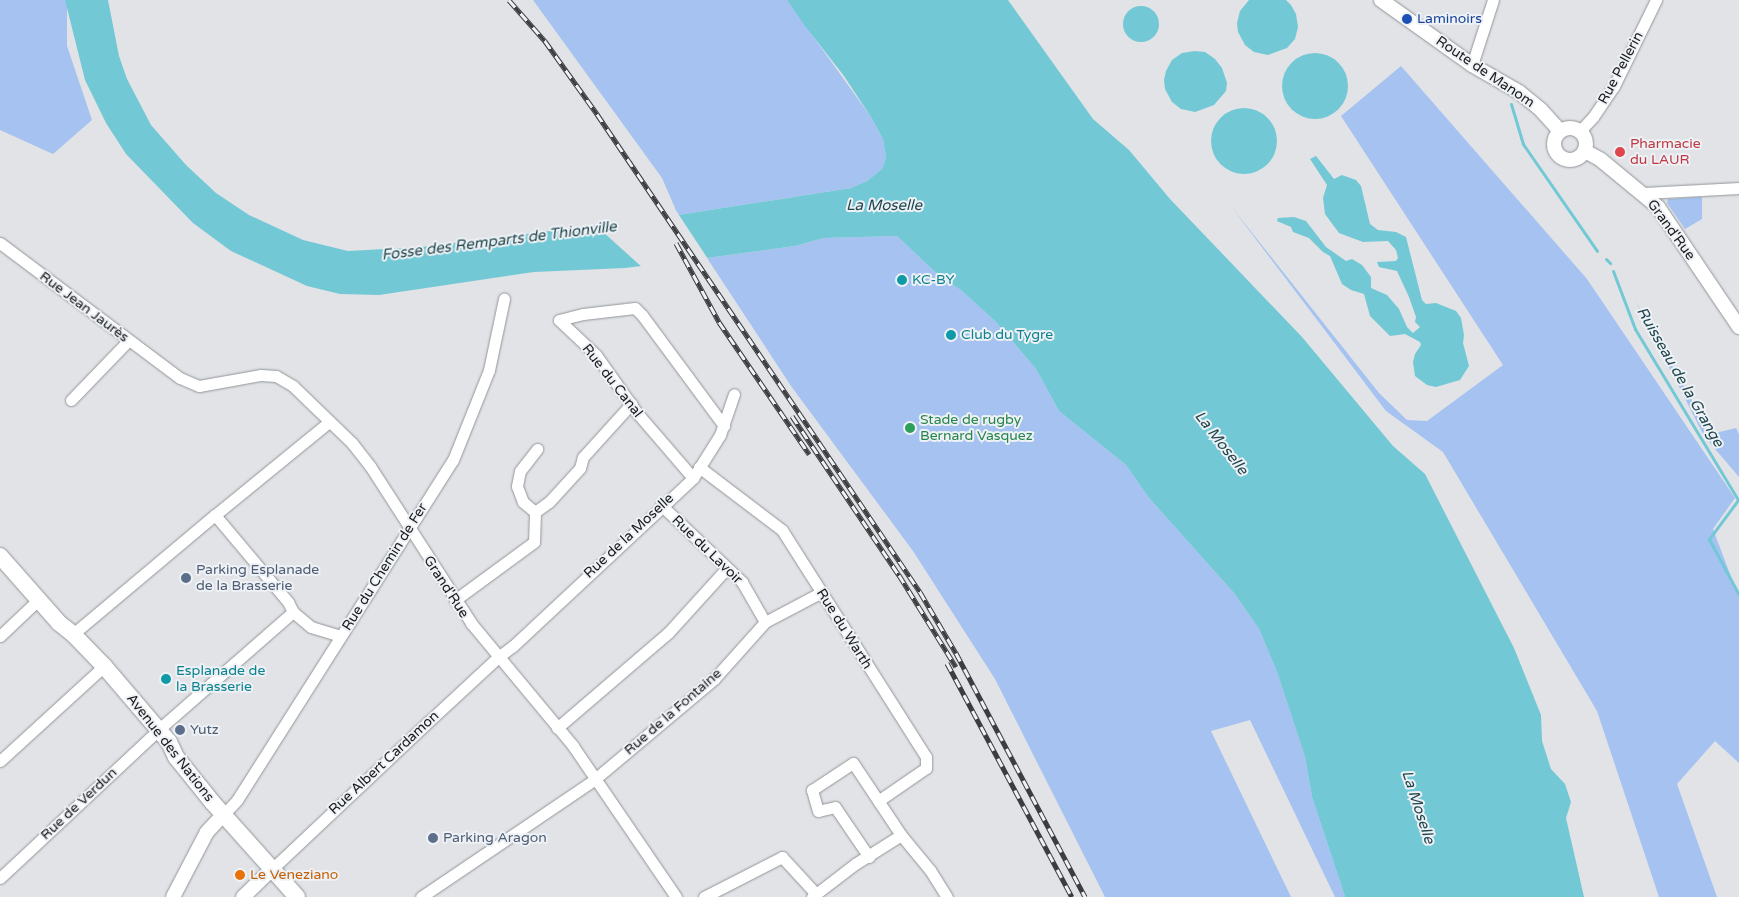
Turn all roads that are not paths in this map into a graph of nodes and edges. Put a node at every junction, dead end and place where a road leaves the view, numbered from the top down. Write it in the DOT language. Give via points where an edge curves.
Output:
graph roads {
  1 [pos="1381,0"];
  2 [pos="1493,0"];
  3 [pos="1656,0"];
  4 [pos="1472,65"];
  5 [pos="1560,131"];
  6 [pos="1580,131"];
  7 [pos="1584,151"];
  8 [pos="1739,188"];
  9 [pos="1644,193"];
  10 [pos="1,246"];
  11 [pos="504,299"];
  12 [pos="1739,327"];
  13 [pos="129,340"];
  14 [pos="168,370"];
  15 [pos="734,394"];
  16 [pos="71,400"];
  17 [pos="631,404"];
  18 [pos="329,422"];
  19 [pos="724,426"];
  20 [pos="537,449"];
  21 [pos="699,467"];
  22 [pos="693,478"];
  23 [pos="661,506"];
  24 [pos="535,512"];
  25 [pos="215,515"];
  26 [pos="409,529"];
  27 [pos="0,556"];
  28 [pos="726,569"];
  29 [pos="822,592"];
  30 [pos="38,600"];
  31 [pos="455,600"];
  32 [pos="293,612"];
  33 [pos="766,622"];
  34 [pos="73,634"];
  35 [pos="0,636"];
  36 [pos="341,636"];
  37 [pos="497,658"];
  38 [pos="104,666"];
  39 [pos="557,728"];
  40 [pos="158,730"];
  41 [pos="0,761"];
  42 [pos="595,778"];
  43 [pos="878,801"];
  44 [pos="223,815"];
  45 [pos="901,835"];
  46 [pos="869,857"];
  47 [pos="272,869"];
  48 [pos="0,878"];
  49 [pos="814,896"];
  50 [pos="173,897"];
  51 [pos="243,897"];
  52 [pos="298,897"];
  53 [pos="421,897"];
  54 [pos="676,897"];
  55 [pos="704,897"];
  56 [pos="947,897"];
  1 -- 4 [label="street, Route de Manom"];
  2 -- 4 [label="street"];
  3 -- 6 [label="street, Rue Pellerin" via="1614,86"];
  4 -- 5 [label="street, Route de Manom" via="1519,92"];
  5 -- 6 [label="street" via="1570,128"];
  5 -- 7 [label="street" via="1554,145 1558,155 1572,160"];
  6 -- 7 [label="street" via="1586,140"];
  7 -- 9 [label="street, Grand'Rue"];
  8 -- 9 [label="street"];
  9 -- 12 [label="street, Grand'Rue" via="1658,207"];
  10 -- 13 [label="street, Rue Jean Jaurès"];
  11 -- 26 [label="street, Rue du Chemin de Fer" via="488,370 453,460"];
  13 -- 14 [label="street, Rue Jean Jaurès"];
  13 -- 16 [label="street"];
  14 -- 18 [label="street, Grand'Rue" via="199,386 261,375 276,376 293,386"];
  15 -- 19 [label="street, Rue de la Moselle"];
  17 -- 19 [label="street, Rue du Canal" via="596,355 559,320 635,308"];
  17 -- 22 [label="street, Rue du Canal"];
  17 -- 24 [label="street" via="583,457 580,468 549,502"];
  18 -- 25 [label="street"];
  18 -- 26 [label="street, Grand'Rue" via="352,443 370,466"];
  19 -- 21 [label="street, Rue de la Moselle"];
  20 -- 24 [label="street" via="520,471 517,486 523,502"];
  21 -- 22 [label="street, Rue de la Moselle"];
  21 -- 29 [label="street, Rue du Warth" via="782,530"];
  22 -- 23 [label="street, Rue de la Moselle"];
  23 -- 28 [label="street, Rue du Lavoir"];
  23 -- 37 [label="street, Rue de la Moselle" via="514,646"];
  24 -- 31 [label="street" via="534,542"];
  25 -- 32 [label="street"];
  25 -- 34 [label="street"];
  26 -- 31 [label="street, Grand'Rue"];
  26 -- 36 [label="street, Rue du Chemin de Fer"];
  27 -- 30 [label="main road, Avenue des Nations"];
  28 -- 33 [label="street, Rue du Lavoir" via="742,582"];
  28 -- 39 [label="street" via="668,633"];
  29 -- 33 [label="street, Rue de la Fontaine"];
  29 -- 43 [label="street, Rue du Warth" via="926,757 926,768"];
  30 -- 34 [label="main road, Avenue des Nations"];
  30 -- 35 [label="street"];
  31 -- 37 [label="street, Grand'Rue"];
  32 -- 36 [label="street" via="311,627"];
  32 -- 40 [label="street"];
  33 -- 42 [label="street, Rue de la Fontaine" via="714,679"];
  34 -- 38 [label="main road, Avenue des Nations"];
  36 -- 44 [label="street, Rue du Chemin de Fer" via="237,800"];
  37 -- 39 [label="street, Grand'Rue"];
  37 -- 47 [label="street, Rue Albert Cardamon"];
  38 -- 40 [label="main road, Avenue des Nations"];
  38 -- 41 [label="street"];
  39 -- 42 [label="street, Grand'Rue"];
  40 -- 44 [label="main road, Avenue des Nations"];
  40 -- 48 [label="street, Rue de Verdun"];
  42 -- 53 [label="street, Rue de la Fontaine"];
  42 -- 54 [label="street, Grand'Rue"];
  43 -- 45 [label="street"];
  43 -- 46 [label="street" via="853,763 812,790 818,811 835,807"];
  44 -- 47 [label="main road, Avenue des Nations"];
  44 -- 50 [label="street" via="207,832"];
  45 -- 46 [label="street"];
  45 -- 56 [label="street"];
  46 -- 49 [label="street"];
  47 -- 51 [label="street"];
  47 -- 52 [label="main road, Avenue des Nations"];
  49 -- 55 [label="street" via="782,857"];
}
